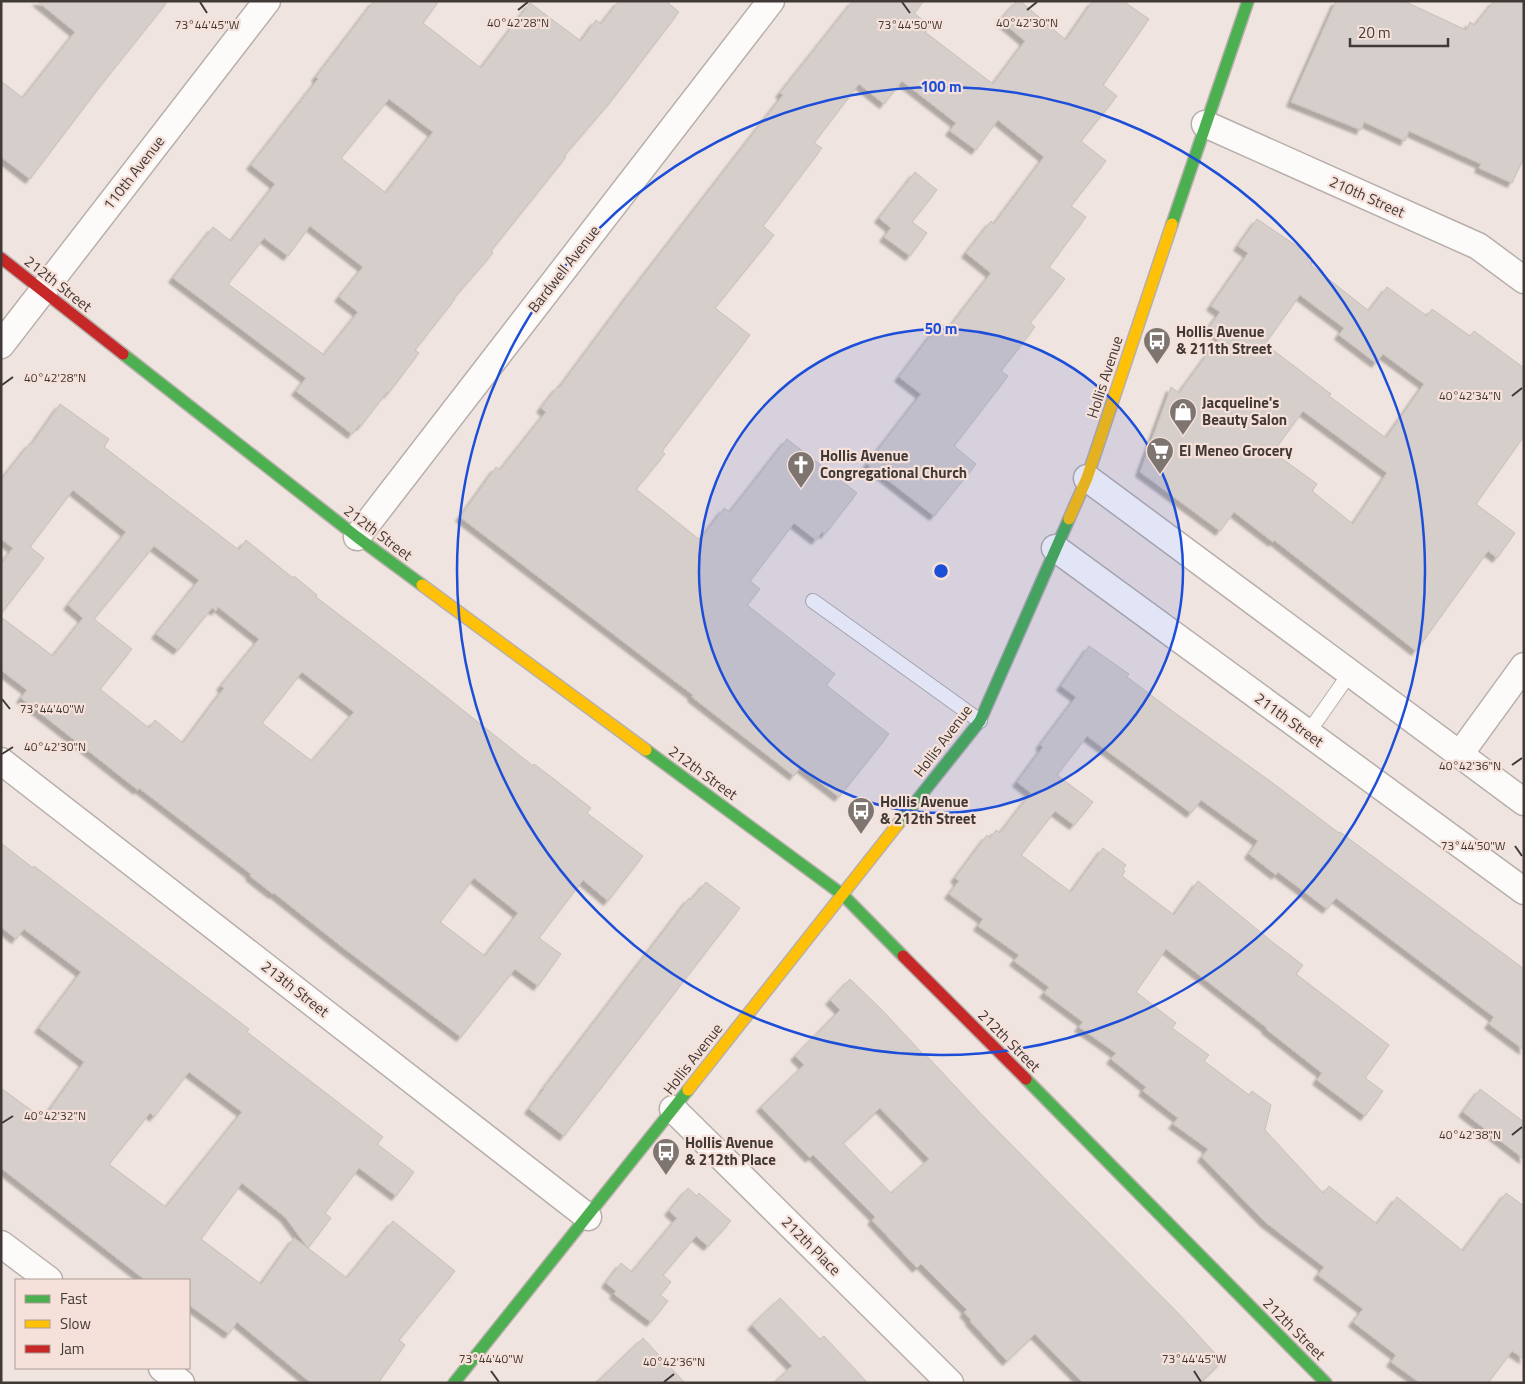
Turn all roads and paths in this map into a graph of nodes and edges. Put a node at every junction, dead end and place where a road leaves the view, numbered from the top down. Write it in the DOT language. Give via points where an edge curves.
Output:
graph roads {
  1 [pos="267,1"];
  2 [pos="771,1"];
  3 [pos="1248,1"];
  4 [pos="1205,124"];
  5 [pos="1,258"];
  6 [pos="1524,280"];
  7 [pos="43,291"];
  8 [pos="1,345"];
  9 [pos="1087,478"];
  10 [pos="357,537"];
  11 [pos="1055,548"];
  12 [pos="813,601"];
  13 [pos="1524,666"];
  14 [pos="1350,673"];
  15 [pos="980,721"];
  16 [pos="1308,733"];
  17 [pos="1460,754"];
  18 [pos="1,761"];
  19 [pos="1524,802"];
  20 [pos="1524,891"];
  21 [pos="843,895"];
  22 [pos="673,1109"];
  23 [pos="588,1217"];
  24 [pos="1,1244"];
  25 [pos="48,1279"];
  26 [pos="163,1369"];
  27 [pos="182,1383"];
  28 [pos="454,1383"];
  29 [pos="950,1383"];
  30 [pos="1326,1383"];
  1 -- 7 [label="street, 110th Avenue"];
  2 -- 10 [label="street, Bardwell Avenue"];
  3 -- 4 [label="street, Hollis Avenue"];
  4 -- 6 [label="street, 210th Street" via="1478,246"];
  4 -- 9 [label="street, Hollis Avenue"];
  5 -- 7 [label="street, 212th Street"];
  7 -- 8 [label="street, 110th Avenue"];
  7 -- 10 [label="street, 212th Street"];
  9 -- 11 [label="street, Hollis Avenue"];
  9 -- 14 [label="street"];
  10 -- 21 [label="street, 212th Street"];
  11 -- 15 [label="street, Hollis Avenue"];
  11 -- 16 [label="street, 211th Street"];
  12 -- 15 [label="lane"];
  13 -- 17 [label="street"];
  14 -- 16 [label="lane"];
  14 -- 17 [label="street"];
  15 -- 21 [label="street, Hollis Avenue"];
  16 -- 20 [label="street, 211th Street"];
  17 -- 19 [label="street"];
  18 -- 23 [label="street, 213th Street"];
  21 -- 22 [label="street, Hollis Avenue"];
  21 -- 30 [label="street, 212th Street"];
  22 -- 23 [label="street, Hollis Avenue"];
  22 -- 29 [label="street, 212th Place"];
  23 -- 28 [label="street, Hollis Avenue"];
  24 -- 25 [label="street"];
  26 -- 27 [label="street"];
}
